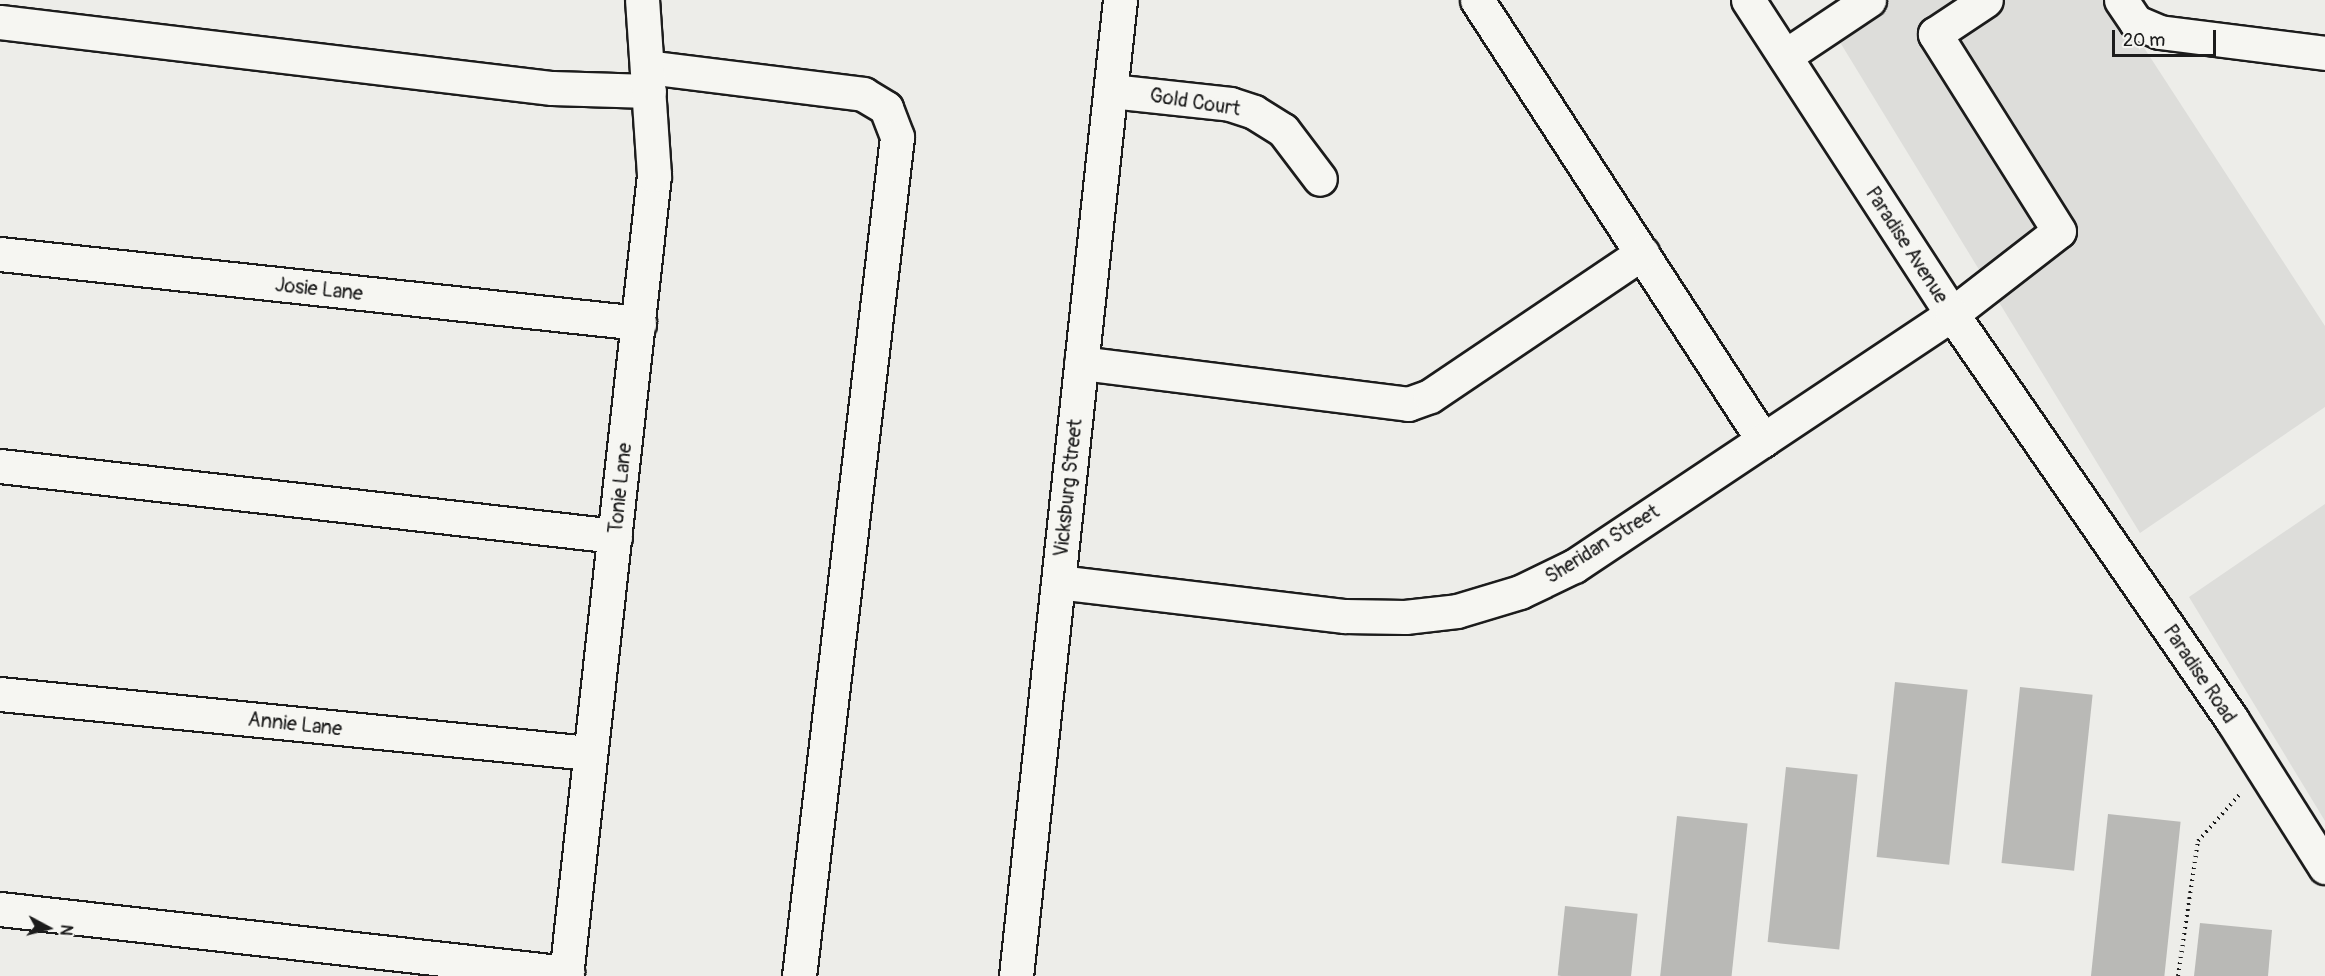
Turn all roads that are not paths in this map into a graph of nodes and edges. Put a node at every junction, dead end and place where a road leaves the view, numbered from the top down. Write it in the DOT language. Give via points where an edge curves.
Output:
graph roads {
  1 [pos="642,0"];
  2 [pos="1120,0"];
  3 [pos="1477,0"];
  4 [pos="1748,0"];
  5 [pos="1869,0"];
  6 [pos="1986,0"];
  7 [pos="2121,0"];
  8 [pos="0,22"];
  9 [pos="2325,53"];
  10 [pos="1785,56"];
  11 [pos="648,80"];
  12 [pos="1111,91"];
  13 [pos="1320,179"];
  14 [pos="1641,253"];
  15 [pos="0,254"];
  16 [pos="1952,314"];
  17 [pos="639,323"];
  18 [pos="1081,363"];
  19 [pos="1763,440"];
  20 [pos="0,466"];
  21 [pos="2071,485"];
  22 [pos="615,536"];
  23 [pos="1058,582"];
  24 [pos="0,694"];
  25 [pos="589,753"];
  26 [pos="2325,867"];
  27 [pos="0,909"];
  28 [pos="567,975"];
  29 [pos="799,976"];
  30 [pos="1016,976"];
  1 -- 11 [label="street, Tonie Lane"];
  2 -- 12 [label="street, Vicksburg Street"];
  3 -- 14 [label="street"];
  4 -- 10 [label="street, Paradise Avenue"];
  5 -- 10 [label="street"];
  6 -- 16 [label="street, Sheridan Street" via="1935,34 2059,231"];
  7 -- 9 [label="street" via="2136,22 2160,32"];
  8 -- 11 [label="street" via="552,88"];
  10 -- 16 [label="street, Paradise Avenue"];
  11 -- 17 [label="street, Tonie Lane" via="654,175"];
  11 -- 29 [label="street" via="863,94 886,108 897,137"];
  12 -- 13 [label="street, Gold Court" via="1230,104 1254,112 1283,130"];
  12 -- 18 [label="street, Vicksburg Street"];
  14 -- 18 [label="street" via="1430,396 1408,404"];
  14 -- 19 [label="street"];
  15 -- 17 [label="street, Josie Lane"];
  16 -- 19 [label="street, Sheridan Street"];
  16 -- 21 [label="street, Paradise Avenue"];
  17 -- 22 [label="street, Tonie Lane"];
  18 -- 23 [label="street, Vicksburg Street"];
  19 -- 23 [label="street, Sheridan Street" via="1574,566 1520,592 1457,611 1345,616"];
  20 -- 22 [label="street"];
  21 -- 26 [label="street, Paradise Road"];
  22 -- 25 [label="street, Tonie Lane"];
  23 -- 30 [label="street, Vicksburg Street"];
  24 -- 25 [label="street, Annie Lane"];
  25 -- 28 [label="street, Tonie Lane"];
  27 -- 28 [label="street"];
}
